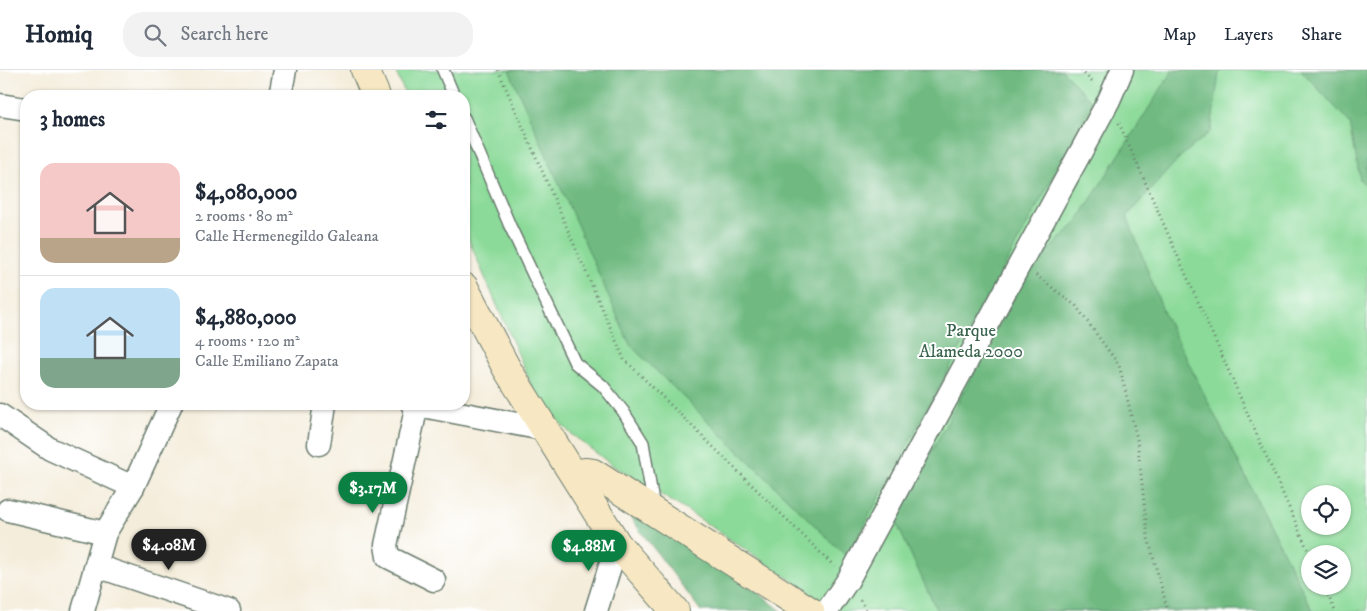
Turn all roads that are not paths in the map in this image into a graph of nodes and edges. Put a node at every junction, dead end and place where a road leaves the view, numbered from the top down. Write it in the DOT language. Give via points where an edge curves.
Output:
graph roads {
  1 [pos="285,70"];
  2 [pos="365,70"];
  3 [pos="443,70"];
  4 [pos="1122,70"];
  5 [pos="281,90"];
  6 [pos="373,90"];
  7 [pos="451,90"];
  8 [pos="0,105"];
  9 [pos="20,109"];
  10 [pos="470,132"];
  11 [pos="470,299"];
  12 [pos="168,410"];
  13 [pos="324,410"];
  14 [pos="414,410"];
  15 [pos="446,410"];
  16 [pos="0,415"];
  17 [pos="543,429"];
  18 [pos="319,444"];
  19 [pos="577,479"];
  20 [pos="133,487"];
  21 [pos="8,510"];
  22 [pos="656,514"];
  23 [pos="105,533"];
  24 [pos="617,544"];
  25 [pos="97,566"];
  26 [pos="434,580"];
  27 [pos="83,611"];
  28 [pos="229,611"];
  29 [pos="596,611"];
  30 [pos="675,611"];
  31 [pos="810,611"];
  32 [pos="827,611"];
  1 -- 5 [label="street"];
  2 -- 6 [label="main road"];
  3 -- 7 [label="lane"];
  4 -- 32 [label="street" via="1109,100 848,580"];
  8 -- 9 [label="street"];
  10 -- 22 [label="lane" via="575,363 603,386 623,410 643,443"];
  11 -- 17 [label="main road" via="506,369"];
  12 -- 20 [label="street"];
  13 -- 18 [label="street"];
  14 -- 26 [label="street" via="386,545 388,557"];
  15 -- 17 [label="street"];
  16 -- 20 [label="street" via="50,449"];
  17 -- 19 [label="main road"];
  19 -- 22 [label="main road" via="585,472 593,473"];
  19 -- 24 [label="main road"];
  20 -- 23 [label="street"];
  21 -- 23 [label="street"];
  22 -- 31 [label="main road"];
  23 -- 25 [label="street"];
  24 -- 29 [label="street"];
  24 -- 30 [label="main road"];
  25 -- 27 [label="street"];
  25 -- 28 [label="street"];
}
